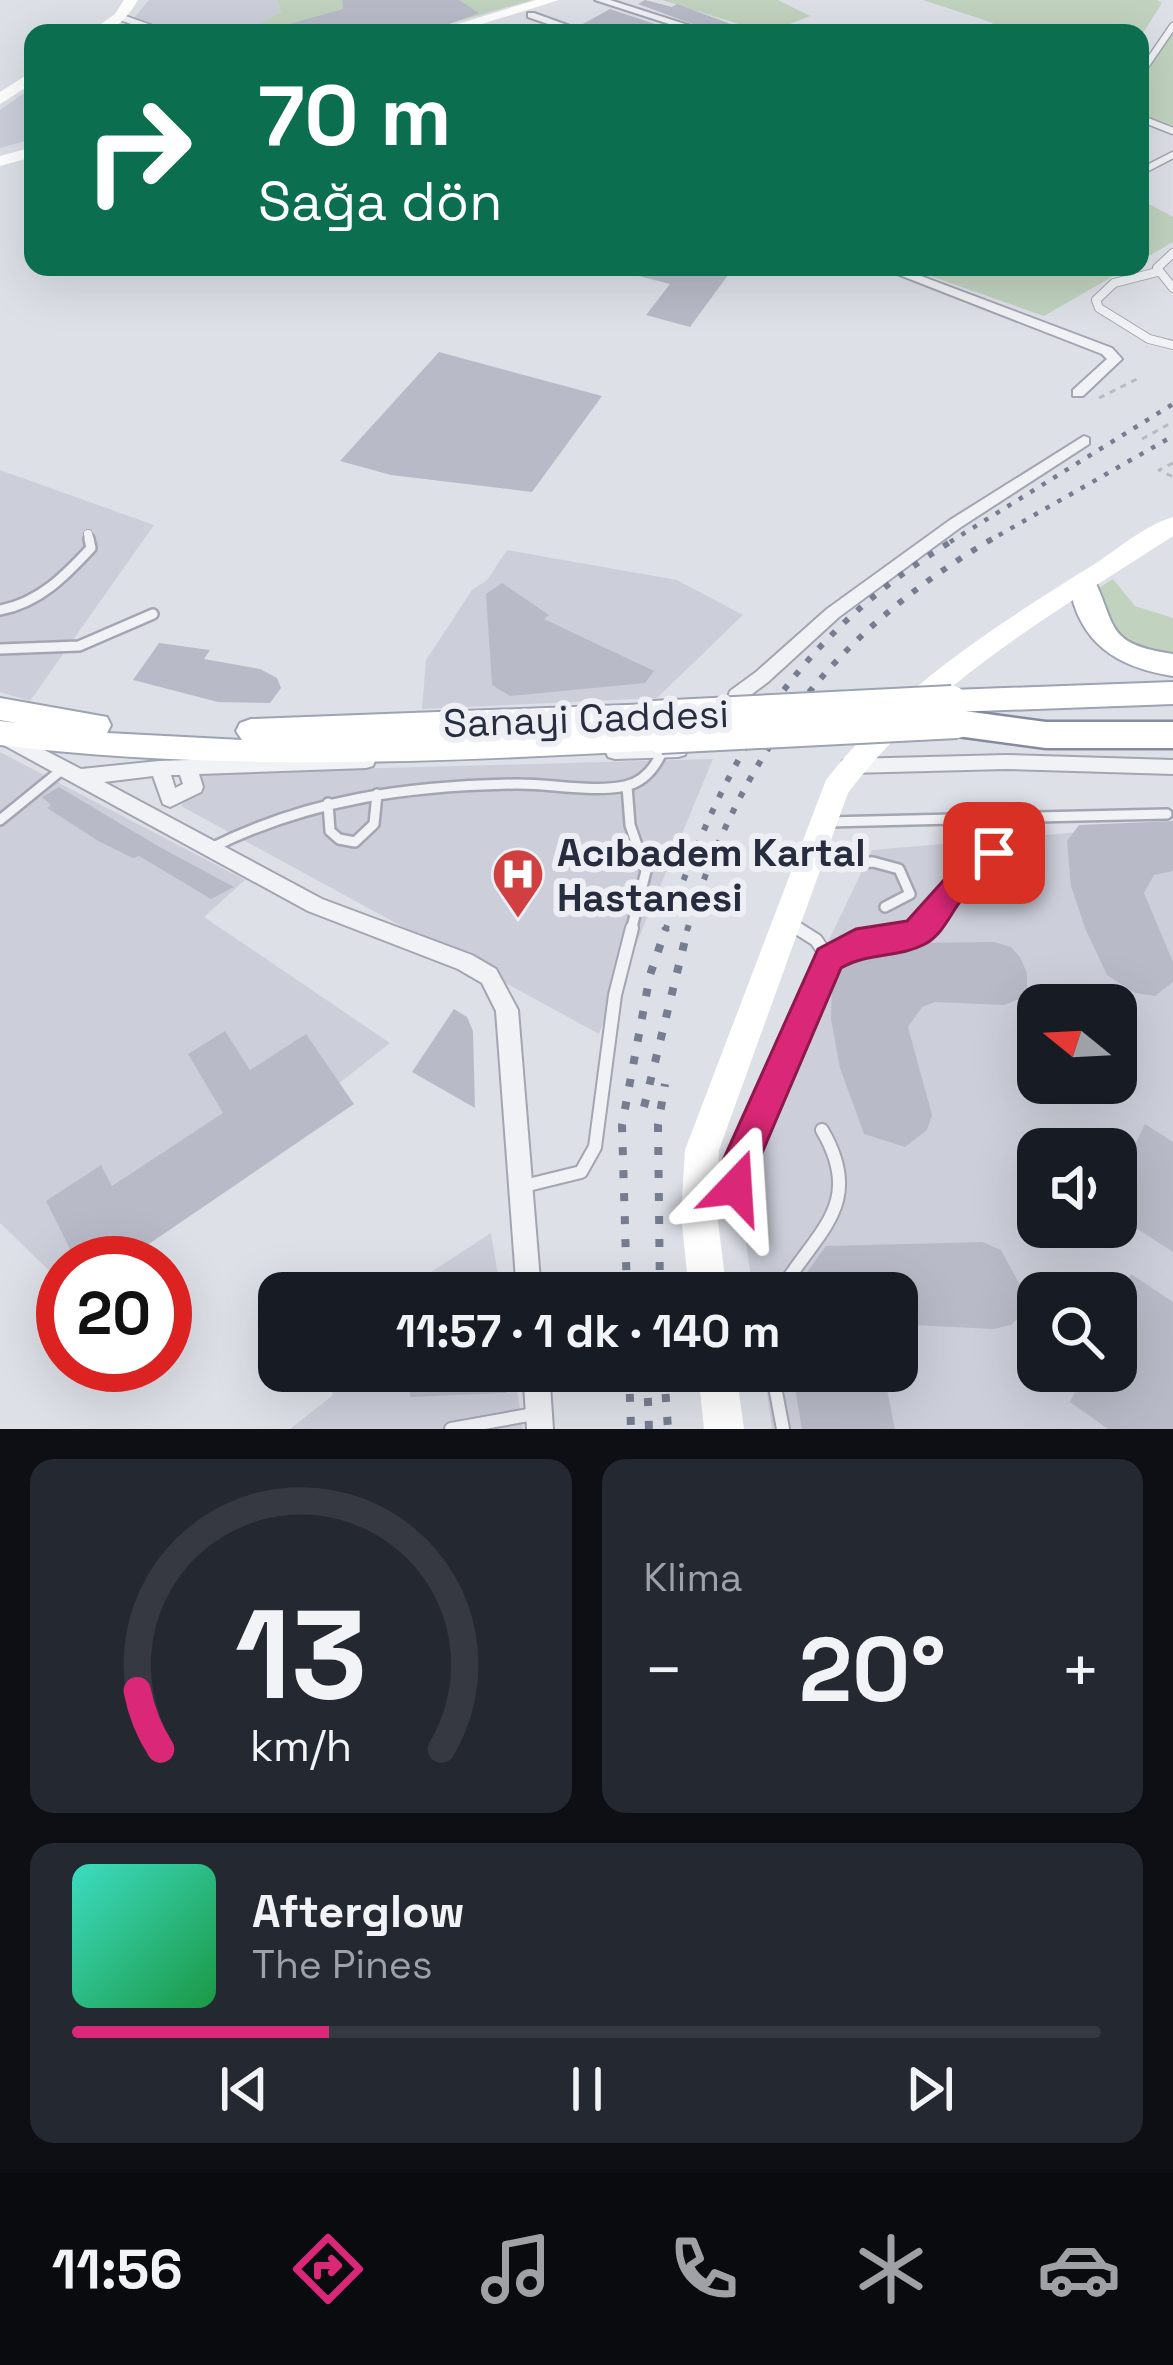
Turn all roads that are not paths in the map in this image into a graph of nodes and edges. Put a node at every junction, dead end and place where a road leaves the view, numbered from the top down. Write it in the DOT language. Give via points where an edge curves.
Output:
graph roads {
  1 [pos="131,0"];
  2 [pos="552,0"];
  3 [pos="572,0"];
  4 [pos="600,0"];
  5 [pos="531,15"];
  6 [pos="120,16"];
  7 [pos="109,24"];
  8 [pos="141,24"];
  9 [pos="468,24"];
  10 [pos="498,24"];
  11 [pos="558,24"];
  12 [pos="679,24"];
  13 [pos="1173,26"];
  14 [pos="1149,61"];
  15 [pos="1173,253"];
  16 [pos="1157,272"];
  17 [pos="1149,273"];
  18 [pos="909,276"];
  19 [pos="1135,276"];
  20 [pos="1173,288"];
  21 [pos="1173,345"];
  22 [pos="1078,393"];
  23 [pos="1084,441"];
  24 [pos="1173,526"];
  25 [pos="88,534"];
  26 [pos="1083,584"];
  27 [pos="0,610"];
  28 [pos="153,614"];
  29 [pos="0,650"];
  30 [pos="1173,665"];
  31 [pos="1173,693"];
  32 [pos="0,709"];
  33 [pos="955,712"];
  34 [pos="1173,716"];
  35 [pos="47,729"];
  36 [pos="0,733"];
  37 [pos="659,735"];
  38 [pos="1173,735"];
  39 [pos="850,766"];
  40 [pos="1173,767"];
  41 [pos="159,768"];
  42 [pos="71,773"];
  43 [pos="190,777"];
  44 [pos="627,786"];
  45 [pos="377,794"];
  46 [pos="328,803"];
  47 [pos="1167,814"];
  48 [pos="0,820"];
  49 [pos="822,822"];
  50 [pos="213,847"];
  51 [pos="806,862"];
  52 [pos="966,878"];
  53 [pos="884,908"];
  54 [pos="784,921"];
  55 [pos="829,958"];
  56 [pos="822,1130"];
  57 [pos="518,1187"];
  58 [pos="699,1214"];
  59 [pos="527,1272"];
  60 [pos="706,1272"];
  61 [pos="793,1272"];
  62 [pos="720,1392"];
  63 [pos="776,1392"];
  64 [pos="540,1421"];
  65 [pos="451,1429"];
  66 [pos="724,1429"];
  67 [pos="783,1429"];
  1 -- 6 [label="main road"];
  2 -- 9 [label="main road"];
  3 -- 5 [label="main road"];
  4 -- 12 [label="street"];
  5 -- 10 [label="main road"];
  5 -- 11 [label="street"];
  6 -- 7 [label="main road"];
  6 -- 8 [label="lane"];
  13 -- 14 [label="lane"];
  15 -- 16 [label="lane"];
  16 -- 17 [label="lane"];
  16 -- 20 [label="lane"];
  18 -- 22 [label="street" via="1107,351 1115,359"];
  19 -- 21 [label="lane" via="1101,291 1097,304 1149,339"];
  23 -- 37 [label="street" via="974,508 805,635 768,676 736,696 724,748"];
  24 -- 26 [label="main road"];
  25 -- 27 [label="lane" via="91,548 71,569 31,602"];
  26 -- 30 [label="main road" via="1085,610 1100,636 1141,662"];
  26 -- 39 [label="main road" via="936,684"];
  28 -- 29 [label="lane" via="79,646"];
  31 -- 33 [label="main road, Sanayi Caddesi"];
  32 -- 35 [label="main road, Sanayi Caddesi"];
  33 -- 34 [label="highway"];
  33 -- 37 [label="main road, Sanayi Caddesi, bridge"];
  33 -- 38 [label="highway" via="1046,735"];
  35 -- 36 [label="main road, Sanayi Caddesi"];
  35 -- 37 [label="main road, Sanayi Caddesi" via="190,752"];
  35 -- 42 [label="street"];
  36 -- 42 [label="street"];
  37 -- 43 [label="street"];
  37 -- 44 [label="lane" via="650,774"];
  39 -- 40 [label="street"];
  39 -- 49 [label="main road"];
  41 -- 42 [label="street"];
  41 -- 43 [label="street"];
  41 -- 43 [label="street" via="170,799"];
  42 -- 48 [label="lane"];
  42 -- 50 [label="street"];
  44 -- 45 [label="lane"];
  44 -- 57 [label="lane" via="646,871 615,995 595,1148 572,1176"];
  45 -- 46 [label="lane"];
  45 -- 46 [label="lane" via="374,824 355,842 329,830"];
  46 -- 50 [label="lane" via="269,819"];
  47 -- 49 [label="lane"];
  49 -- 51 [label="main road"];
  50 -- 57 [label="street" via="315,905 489,976 507,1010"];
  51 -- 53 [label="lane" via="896,867 910,894"];
  51 -- 54 [label="main road"];
  52 -- 52 [label="lane" via="967,862 981,851 1006,856 1025,875 1003,887"];
  52 -- 55 [label="lane" via="915,934 856,943"];
  54 -- 55 [label="lane"];
  54 -- 58 [label="main road" via="701,1150"];
  55 -- 58 [label="lane" via="736,1187 726,1202"];
  56 -- 61 [label="lane" via="845,1165 844,1196"];
  57 -- 59 [label="street"];
  58 -- 60 [label="main road"];
  62 -- 66 [label="main road"];
  63 -- 67 [label="lane"];
  64 -- 65 [label="lane"];
}
